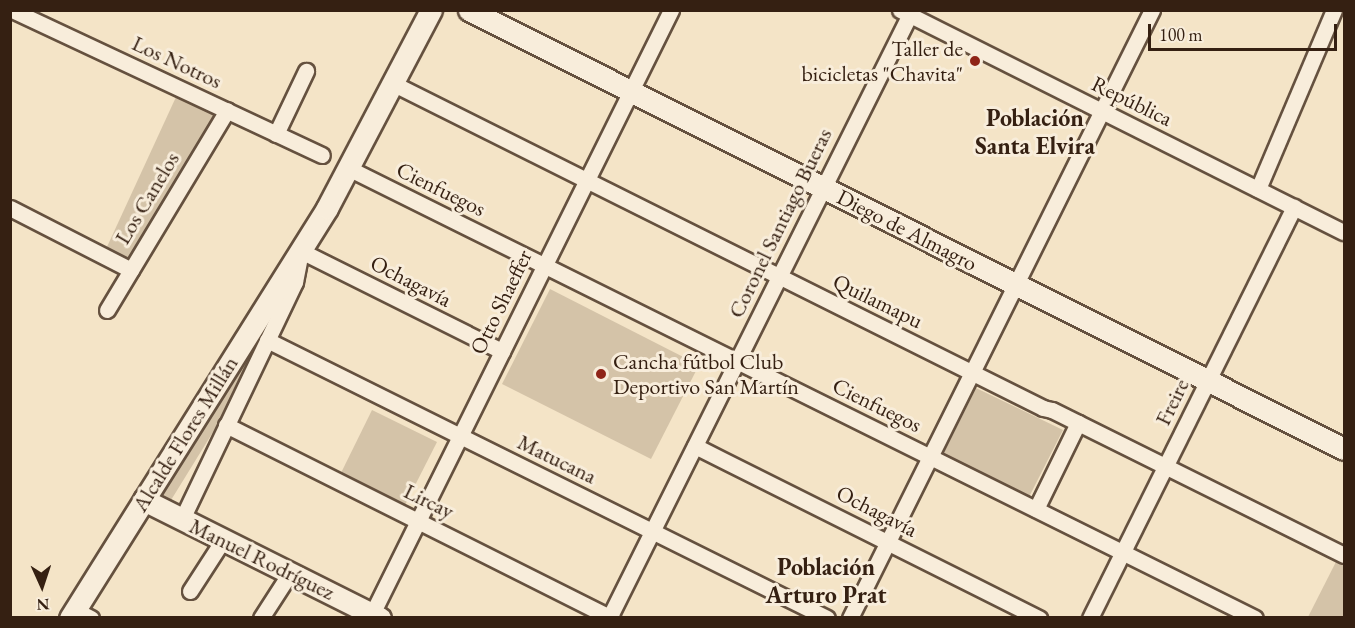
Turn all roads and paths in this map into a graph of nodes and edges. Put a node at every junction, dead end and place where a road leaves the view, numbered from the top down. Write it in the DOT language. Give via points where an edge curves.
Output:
graph roads {
  1 [pos="12,10"];
  2 [pos="431,10"];
  3 [pos="470,10"];
  4 [pos="671,10"];
  5 [pos="1152,10"];
  6 [pos="907,12"];
  7 [pos="1327,12"];
  8 [pos="306,71"];
  9 [pos="394,84"];
  10 [pos="631,91"];
  11 [pos="226,110"];
  12 [pos="1102,111"];
  13 [pos="276,134"];
  14 [pos="322,155"];
  15 [pos="350,169"];
  16 [pos="587,181"];
  17 [pos="823,188"];
  18 [pos="1258,189"];
  19 [pos="1294,207"];
  20 [pos="10,208"];
  21 [pos="1344,232"];
  22 [pos="299,250"];
  23 [pos="545,266"];
  24 [pos="131,270"];
  25 [pos="779,277"];
  26 [pos="1016,284"];
  27 [pos="107,310"];
  28 [pos="267,340"];
  29 [pos="502,351"];
  30 [pos="737,361"];
  31 [pos="972,373"];
  32 [pos="1208,380"];
  33 [pos="1078,423"];
  34 [pos="226,425"];
  35 [pos="460,436"];
  36 [pos="695,446"];
  37 [pos="1344,449"];
  38 [pos="930,456"];
  39 [pos="1165,466"];
  40 [pos="144,500"];
  41 [pos="1036,509"];
  42 [pos="182,519"];
  43 [pos="418,521"];
  44 [pos="652,531"];
  45 [pos="223,540"];
  46 [pos="888,542"];
  47 [pos="1123,552"];
  48 [pos="1344,555"];
  49 [pos="290,573"];
  50 [pos="190,591"];
  51 [pos="364,614"];
  52 [pos="79,615"];
  53 [pos="610,617"];
  54 [pos="261,618"];
  55 [pos="827,618"];
  56 [pos="850,618"];
  57 [pos="1039,618"];
  58 [pos="1090,618"];
  59 [pos="1255,618"];
  1 -- 11 [label="street, Los Notros"];
  2 -- 9 [label="street, Alcalde Flores Millán"];
  3 -- 10 [label="street, Diego de Almagro"];
  4 -- 10 [label="street, Otto Shaeffer"];
  5 -- 12 [label="street"];
  6 -- 12 [label="street, República"];
  6 -- 17 [label="street, Coronel Santiago Bueras"];
  7 -- 18 [label="street"];
  8 -- 13 [label="street"];
  9 -- 15 [label="street, Alcalde Flores Millán"];
  9 -- 16 [label="street, Quilamapu"];
  10 -- 16 [label="street, Otto Shaeffer"];
  10 -- 17 [label="street, Diego de Almagro"];
  11 -- 13 [label="street, Los Notros"];
  11 -- 24 [label="street, Los Canelos"];
  12 -- 18 [label="street, República"];
  12 -- 26 [label="street"];
  13 -- 14 [label="street, Los Notros"];
  15 -- 22 [label="street, Alcalde Flores Millán"];
  15 -- 23 [label="street, Cienfuegos"];
  16 -- 23 [label="street, Otto Shaeffer"];
  16 -- 25 [label="street, Quilamapu"];
  17 -- 25 [label="street, Coronel Santiago Bueras"];
  17 -- 26 [label="street, Diego de Almagro"];
  18 -- 19 [label="street, República"];
  19 -- 21 [label="street, República"];
  19 -- 32 [label="street, Freire"];
  20 -- 24 [label="street"];
  22 -- 28 [label="street, Alcalde Flores Millán" via="298,274"];
  22 -- 29 [label="street, Ochagavía"];
  22 -- 40 [label="street, Alcalde Flores Millán"];
  23 -- 29 [label="street, Otto Shaeffer"];
  23 -- 30 [label="street, Cienfuegos"];
  24 -- 27 [label="street, Los Canelos"];
  25 -- 30 [label="street, Coronel Santiago Bueras"];
  25 -- 31 [label="street, Quilamapu"];
  26 -- 31 [label="street"];
  26 -- 32 [label="street, Diego de Almagro"];
  28 -- 34 [label="street, Alcalde Flores Millán"];
  28 -- 35 [label="street, Matucana"];
  29 -- 35 [label="street, Otto Shaeffer"];
  30 -- 36 [label="street, Coronel Santiago Bueras"];
  30 -- 38 [label="street, Cienfuegos"];
  31 -- 33 [label="street, Quilamapu"];
  31 -- 38 [label="street"];
  32 -- 37 [label="street, Diego de Almagro"];
  32 -- 39 [label="street, Freire"];
  33 -- 39 [label="street, Quilamapu"];
  33 -- 41 [label="street"];
  34 -- 42 [label="street, Alcalde Flores Millán"];
  34 -- 43 [label="street, Lircay"];
  35 -- 43 [label="street, Otto Shaeffer"];
  35 -- 44 [label="street, Matucana"];
  36 -- 44 [label="street, Coronel Santiago Bueras"];
  36 -- 46 [label="street, Ochagavía"];
  38 -- 41 [label="street, Cienfuegos"];
  38 -- 46 [label="street"];
  39 -- 47 [label="street, Freire"];
  39 -- 48 [label="street, Quilamapu"];
  40 -- 42 [label="street, Manuel Rodríguez"];
  40 -- 52 [label="street, Alcalde Flores Millán"];
  41 -- 47 [label="street, Cienfuegos"];
  42 -- 45 [label="street, Manuel Rodríguez"];
  43 -- 51 [label="street, Otto Shaeffer"];
  43 -- 53 [label="street, Lircay"];
  44 -- 53 [label="street, Coronel Santiago Bueras"];
  44 -- 55 [label="street, Matucana"];
  45 -- 49 [label="street, Manuel Rodríguez"];
  45 -- 50 [label="street"];
  46 -- 56 [label="street"];
  46 -- 57 [label="street, Ochagavía"];
  47 -- 58 [label="street, Freire"];
  47 -- 59 [label="street, Cienfuegos"];
  49 -- 51 [label="street, Manuel Rodríguez"];
  49 -- 54 [label="street"];
}
